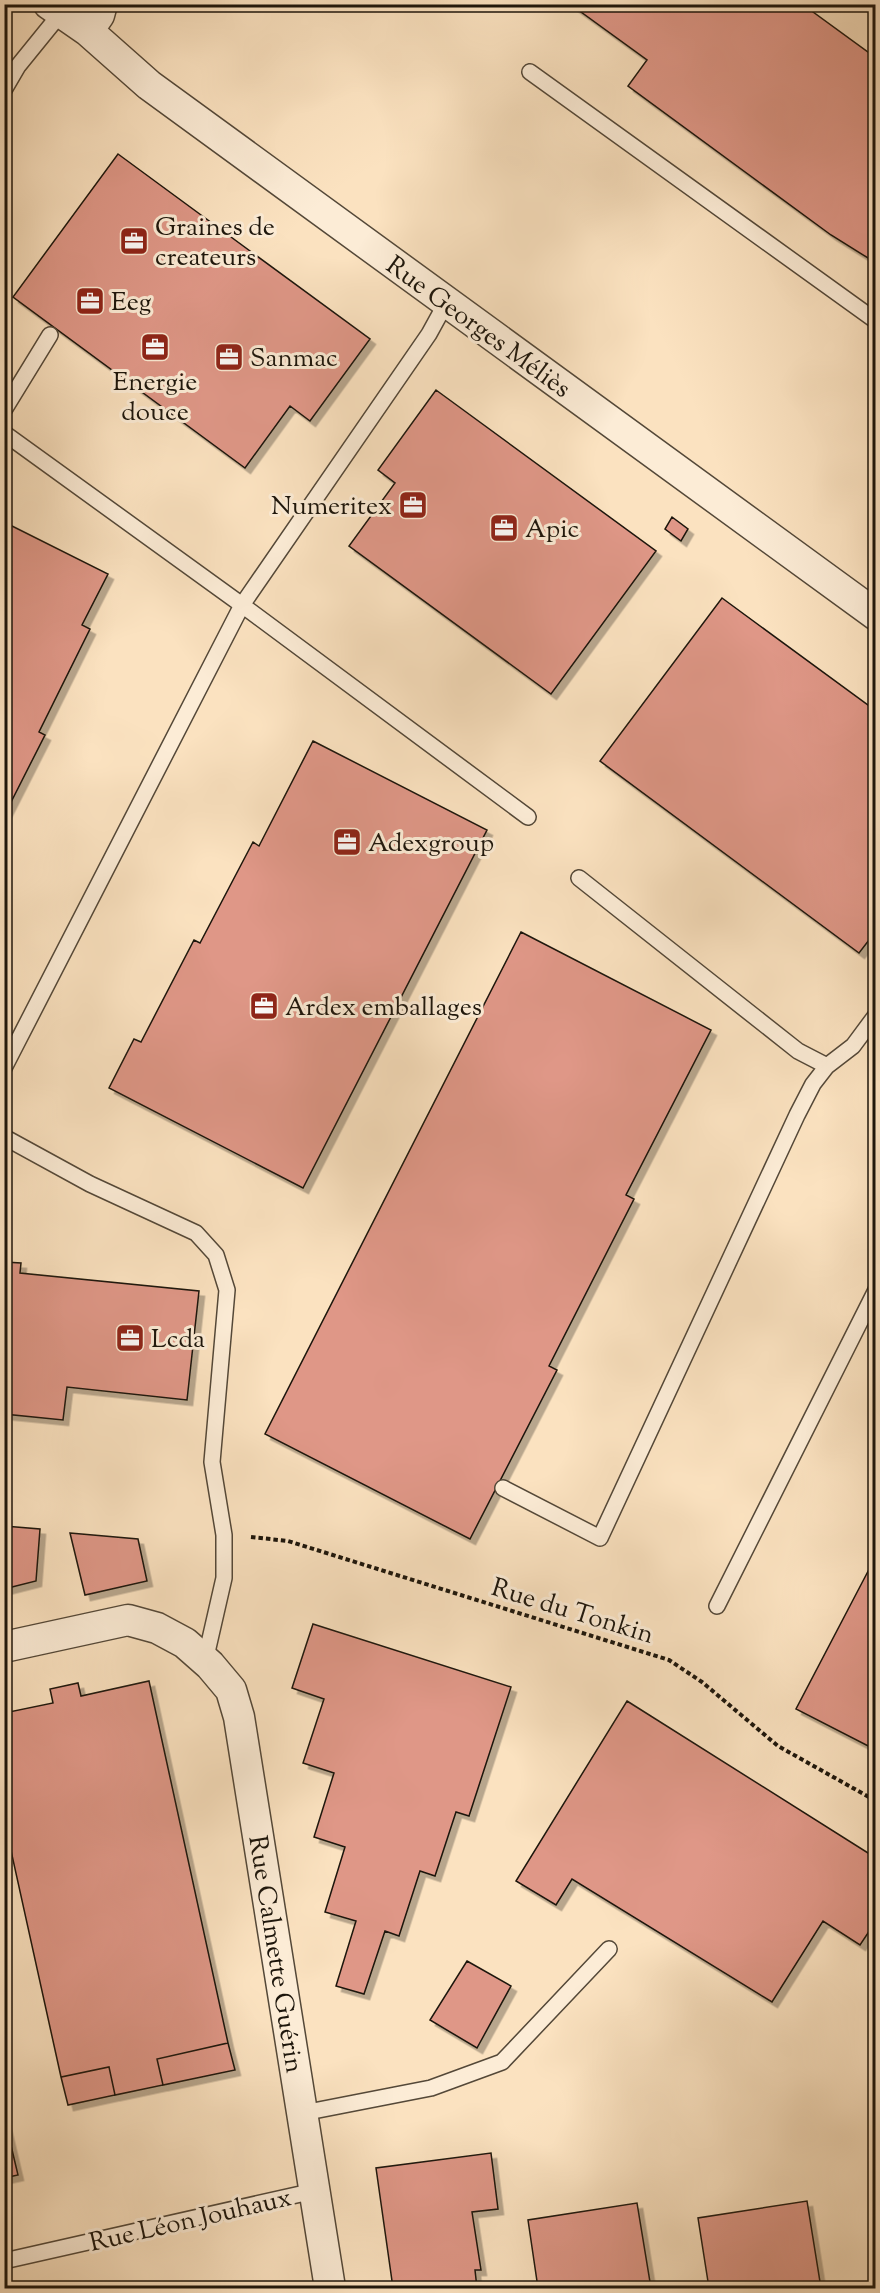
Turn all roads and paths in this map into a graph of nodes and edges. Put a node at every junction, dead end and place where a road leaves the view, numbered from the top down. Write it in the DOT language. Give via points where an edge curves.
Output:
graph roads {
  1 [pos="102,4"];
  2 [pos="55,9"];
  3 [pos="88,31"];
  4 [pos="530,72"];
  5 [pos="4,90"];
  6 [pos="446,303"];
  7 [pos="876,321"];
  8 [pos="50,335"];
  9 [pos="4,410"];
  10 [pos="4,433"];
  11 [pos="242,605"];
  12 [pos="876,615"];
  13 [pos="528,817"];
  14 [pos="579,878"];
  15 [pos="876,1015"];
  16 [pos="827,1066"];
  17 [pos="4,1068"];
  18 [pos="4,1137"];
  19 [pos="876,1290"];
  20 [pos="503,1488"];
  21 [pos="224,1534"];
  22 [pos="717,1606"];
  23 [pos="4,1647"];
  24 [pos="205,1661"];
  25 [pos="876,1801"];
  26 [pos="609,1949"];
  27 [pos="303,2114"];
  28 [pos="314,2191"];
  29 [pos="4,2261"];
  30 [pos="330,2289"];
  1 -- 3 [label="street"];
  2 -- 3 [label="street, Rue Georges Méliès"];
  2 -- 5 [label="lane"];
  3 -- 6 [label="street, Rue Georges Méliès" via="149,85"];
  4 -- 7 [label="lane"];
  6 -- 11 [label="lane" via="429,334"];
  6 -- 12 [label="street, Rue Georges Méliès"];
  8 -- 9 [label="lane"];
  10 -- 11 [label="lane"];
  11 -- 13 [label="lane"];
  11 -- 17 [label="lane"];
  14 -- 16 [label="lane" via="798,1051"];
  15 -- 16 [label="lane" via="853,1046"];
  16 -- 20 [label="lane" via="797,1115 600,1538"];
  18 -- 21 [label="lane" via="90,1184 196,1233 216,1255 227,1290 212,1462"];
  19 -- 22 [label="lane"];
  21 -- 24 [label="lane" via="224,1578"];
  21 -- 25 [label="path, Rue du Tonkin" via="288,1541 669,1660 702,1682 778,1746"];
  23 -- 24 [label="street, Rue Calmette Guérin" via="128,1620 157,1628 185,1643"];
  24 -- 27 [label="street, Rue Calmette Guérin" via="231,1690 239,1717"];
  26 -- 27 [label="lane" via="502,2062 431,2088"];
  27 -- 28 [label="street, Rue Calmette Guérin"];
  28 -- 29 [label="lane, Rue Léon Jouhaux"];
  28 -- 30 [label="street, Rue Léon Jouhaux"];
}
